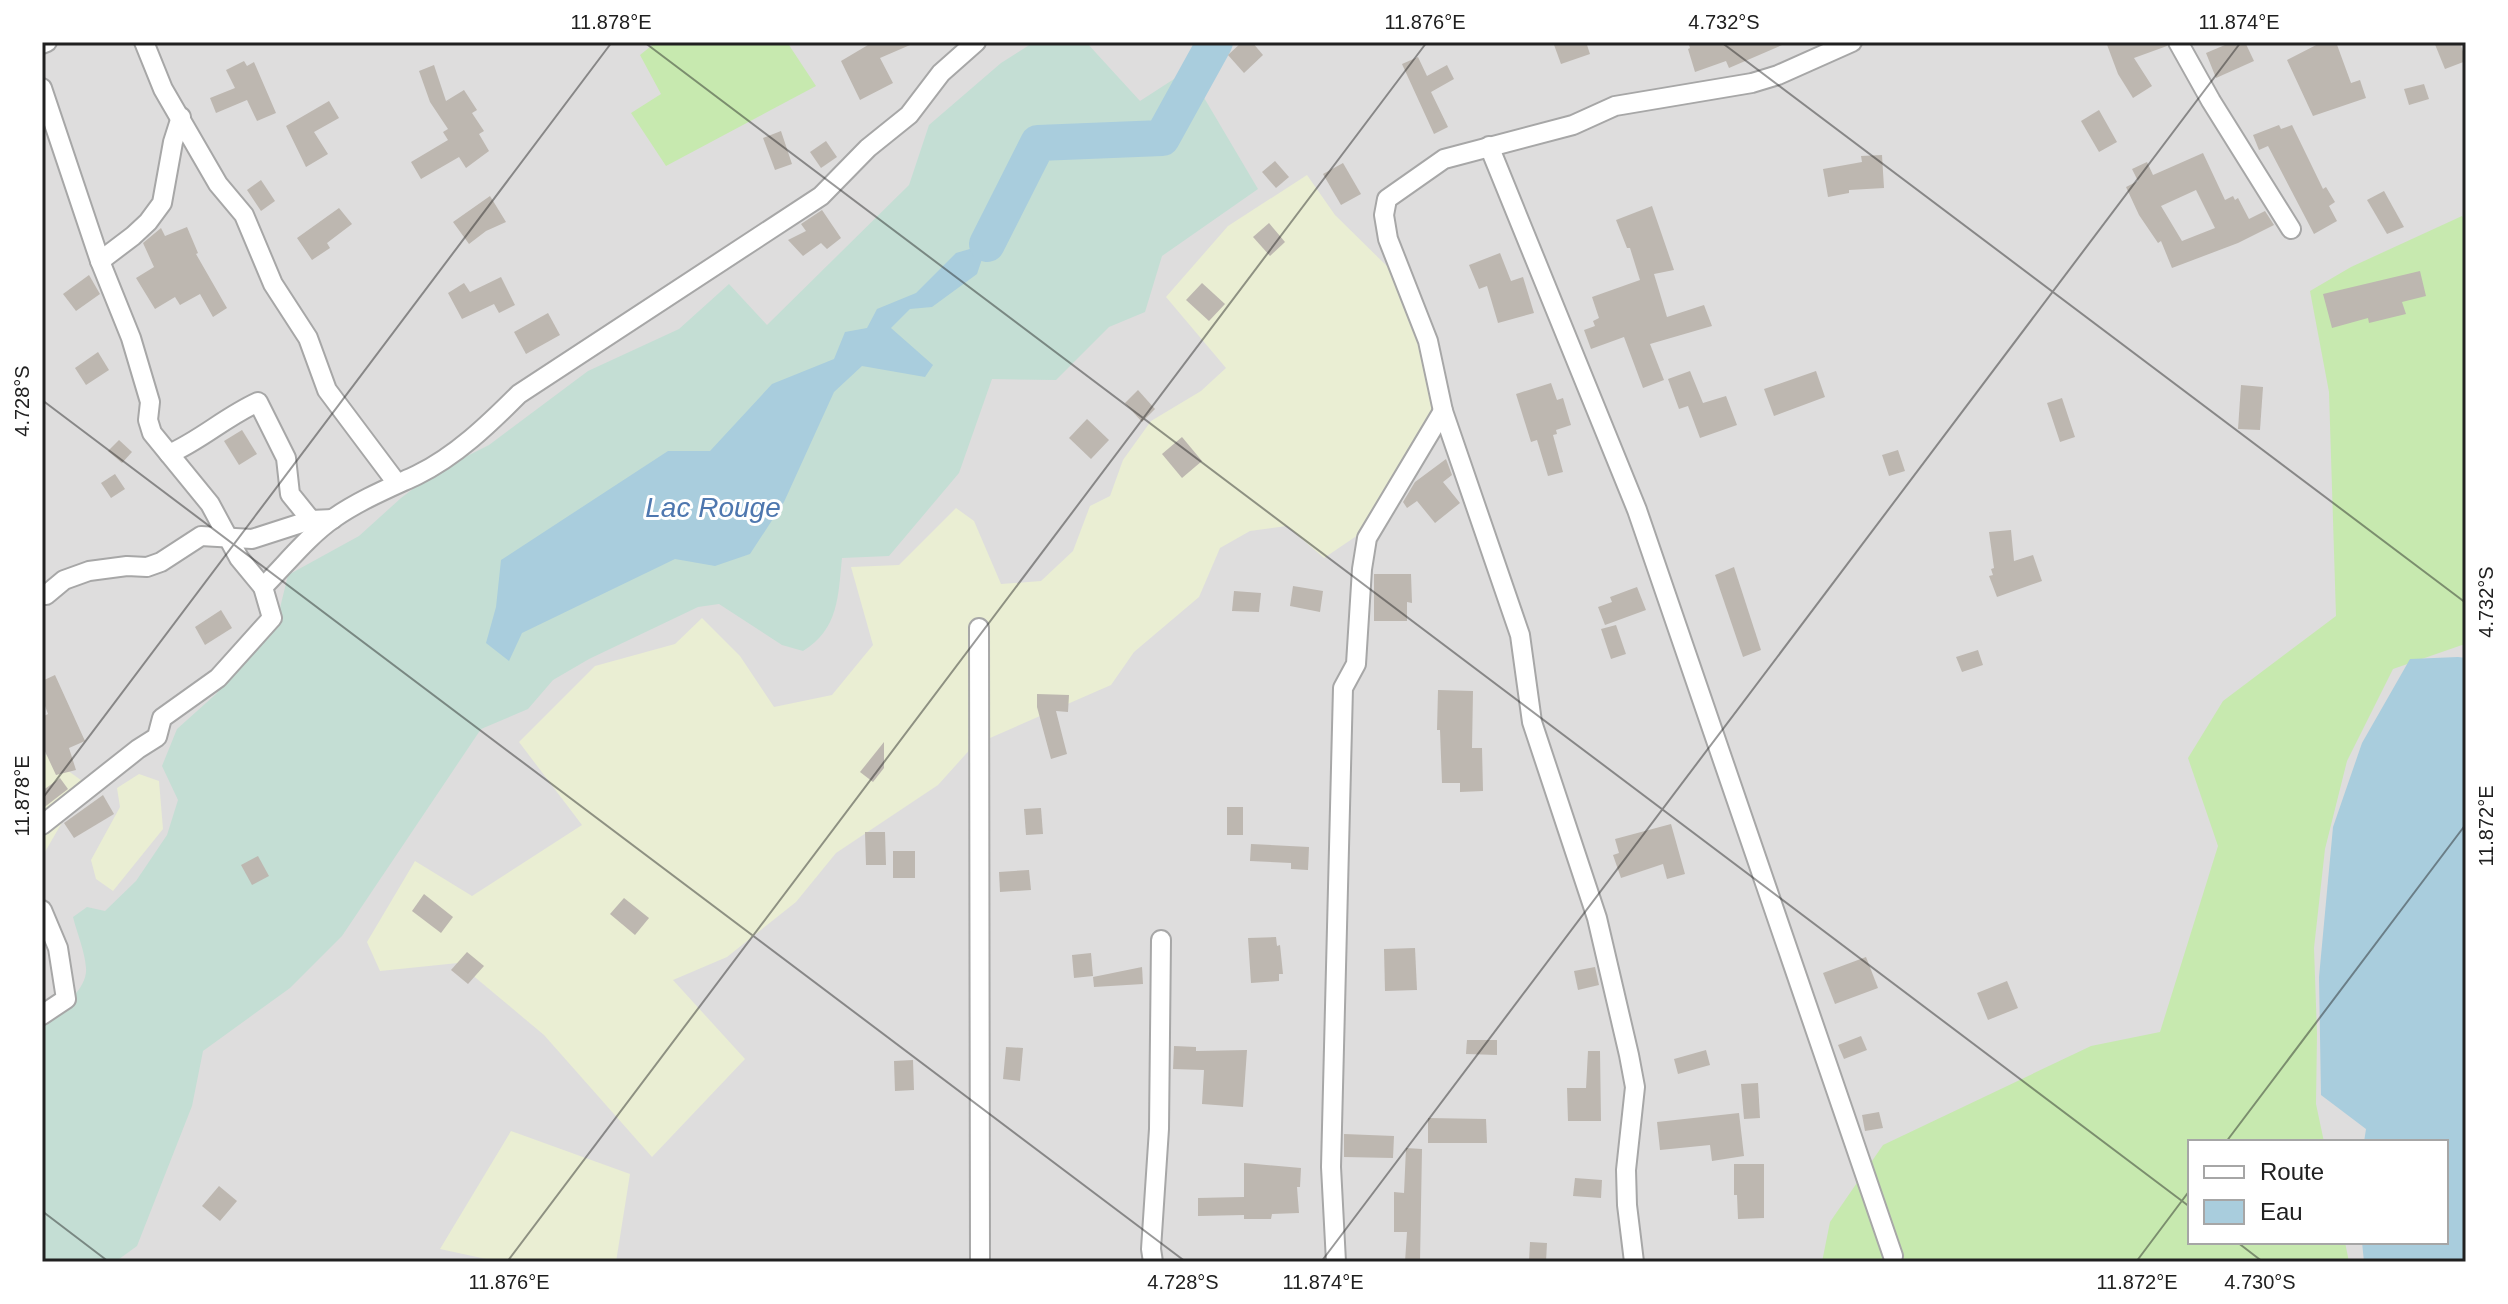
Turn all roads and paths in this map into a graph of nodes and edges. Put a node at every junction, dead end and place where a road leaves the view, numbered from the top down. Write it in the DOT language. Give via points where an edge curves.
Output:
graph roads {
  1 [pos="144,42"];
  2 [pos="976,42"];
  3 [pos="1852,42"];
  4 [pos="2178,42"];
  5 [pos="42,88"];
  6 [pos="181,117"];
  7 [pos="1489,146"];
  8 [pos="2291,229"];
  9 [pos="100,261"];
  10 [pos="1443,411"];
  11 [pos="169,454"];
  12 [pos="396,482"];
  13 [pos="333,519"];
  14 [pos="311,520"];
  15 [pos="228,539"];
  16 [pos="263,587"];
  17 [pos="42,594"];
  18 [pos="979,628"];
  19 [pos="42,825"];
  20 [pos="42,910"];
  21 [pos="1161,940"];
  22 [pos="42,1015"];
  23 [pos="1893,1256"];
  24 [pos="980,1262"];
  25 [pos="1153,1262"];
  26 [pos="1336,1262"];
  27 [pos="1634,1262"];
  1 -- 6 [label="street"];
  2 -- 12 [label="street" via="941,73 909,115 821,196 519,394 443,459"];
  3 -- 7 [label="street" via="1752,83 1615,106 1573,125"];
  4 -- 8 [label="street"];
  5 -- 9 [label="street"];
  6 -- 9 [label="street" via="162,203 133,236"];
  6 -- 12 [label="street" via="218,184 244,215 273,284 308,338 327,390"];
  7 -- 10 [label="street" via="1444,159 1418,175 1387,199 1384,215 1388,239 1428,341"];
  7 -- 23 [label="street" via="1637,510"];
  9 -- 11 [label="street" via="131,338 150,402 152,433"];
  10 -- 26 [label="street" via="1367,538 1356,664 1343,688 1331,1167"];
  10 -- 27 [label="street" via="1520,635 1532,722 1597,918 1629,1055 1635,1100 1626,1170"];
  11 -- 14 [label="street" via="258,402 286,458 290,494"];
  11 -- 15 [label="street" via="210,504"];
  12 -- 13 [label="street"];
  13 -- 14 [label="street"];
  13 -- 16 [label="street"];
  14 -- 15 [label="street" via="252,539"];
  15 -- 16 [label="street"];
  15 -- 17 [label="street" via="201,536 147,567 89,571"];
  16 -- 19 [label="street" via="272,618 218,678 162,718 157,737"];
  18 -- 24 [label="street"];
  20 -- 22 [label="street" via="58,948 66,999"];
  21 -- 25 [label="street"];
}
